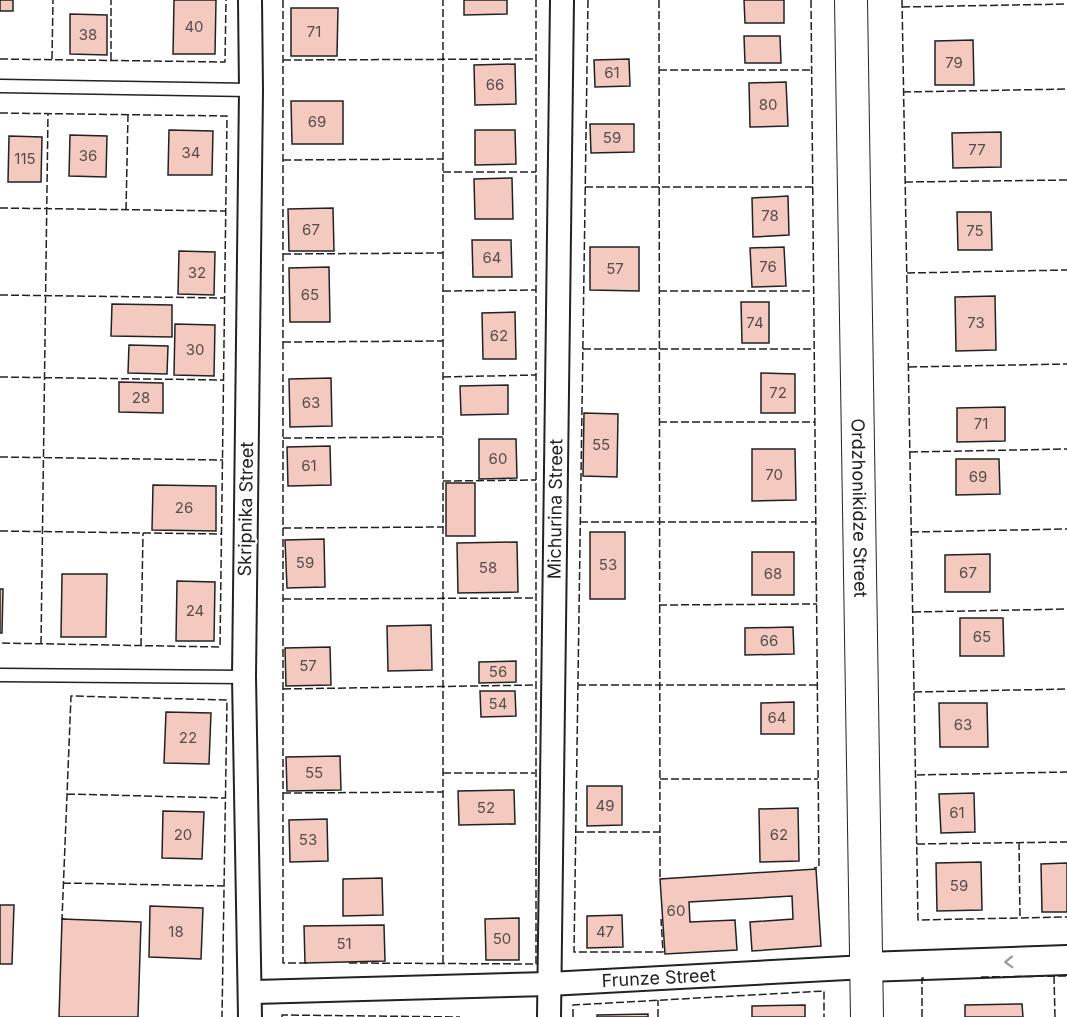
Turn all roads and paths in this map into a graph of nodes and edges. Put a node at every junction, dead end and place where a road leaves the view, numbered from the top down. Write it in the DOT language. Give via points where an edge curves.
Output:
graph roads {
  1 [pos="250,0"];
  2 [pos="562,0"];
  3 [pos="851,0"];
  4 [pos="0,86"];
  5 [pos="251,90"];
  6 [pos="0,675"];
  7 [pos="244,677"];
  8 [pos="1067,960"];
  9 [pos="866,967"];
  10 [pos="549,984"];
  11 [pos="251,992"];
  12 [pos="250,1017"];
  13 [pos="549,1017"];
  14 [pos="867,1017"];
  1 -- 5 [label="street, Skripnika Street"];
  2 -- 10 [label="street, Michurina Street"];
  3 -- 9 [label="main road, Ordzhonikidze Street"];
  4 -- 5 [label="lane"];
  5 -- 7 [label="street, Skripnika Street"];
  6 -- 7 [label="lane"];
  7 -- 11 [label="street, Skripnika Street"];
  8 -- 9 [label="street, Frunze Street, one-way"];
  9 -- 10 [label="street, Frunze Street"];
  9 -- 14 [label="main road, Ordzhonikidze Street"];
  10 -- 11 [label="street, Frunze Street"];
  10 -- 13 [label="street, Michurina Street"];
  11 -- 12 [label="street, Skripnika Street"];
}
